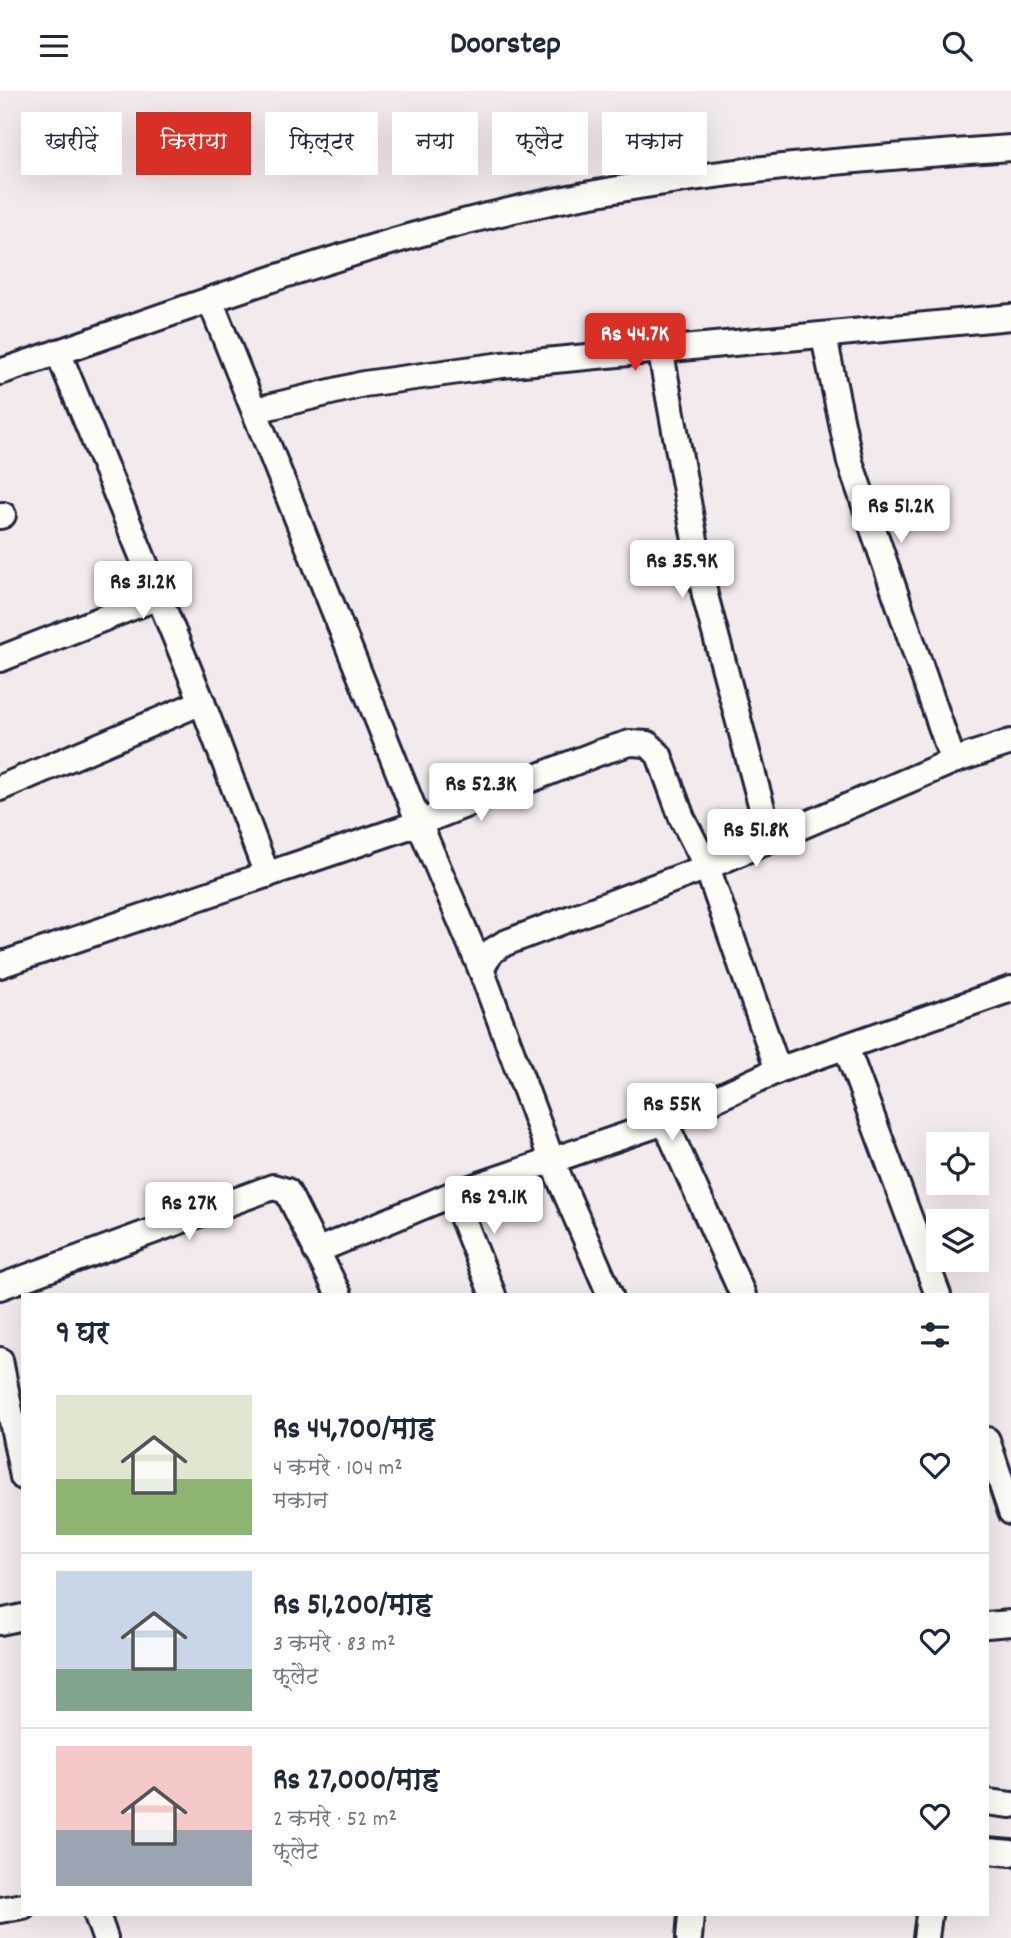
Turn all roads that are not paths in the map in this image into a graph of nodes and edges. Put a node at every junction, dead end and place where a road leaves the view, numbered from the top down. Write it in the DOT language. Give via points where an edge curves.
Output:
graph roads {
  1 [pos="1011,148"];
  2 [pos="210,300"];
  3 [pos="1011,317"];
  4 [pos="824,337"];
  5 [pos="660,348"];
  6 [pos="58,352"];
  7 [pos="0,372"];
  8 [pos="256,410"];
  9 [pos="158,597"];
  10 [pos="0,659"];
  11 [pos="202,702"];
  12 [pos="1011,742"];
  13 [pos="953,761"];
  14 [pos="0,788"];
  15 [pos="419,823"];
  16 [pos="769,838"];
  17 [pos="707,867"];
  18 [pos="267,875"];
  19 [pos="0,965"];
  20 [pos="481,969"];
  21 [pos="1011,989"];
  22 [pos="846,1047"];
  23 [pos="779,1070"];
  24 [pos="665,1122"];
  25 [pos="552,1161"];
  26 [pos="453,1194"];
  27 [pos="316,1251"];
  28 [pos="0,1287"];
  29 [pos="338,1293"];
  30 [pos="492,1293"];
  31 [pos="609,1293"];
  32 [pos="742,1293"];
  33 [pos="937,1293"];
  34 [pos="0,1360"];
  35 [pos="989,1446"];
  36 [pos="21,1466"];
  37 [pos="1011,1512"];
  38 [pos="21,1617"];
  39 [pos="0,1622"];
  40 [pos="1011,1623"];
  41 [pos="989,1625"];
  42 [pos="989,1802"];
  43 [pos="1011,1805"];
  44 [pos="989,1851"];
  45 [pos="1011,1853"];
  46 [pos="21,1906"];
  47 [pos="0,1910"];
  48 [pos="97,1916"];
  49 [pos="691,1916"];
  50 [pos="929,1916"];
  51 [pos="105,1938"];
  52 [pos="689,1938"];
  53 [pos="926,1938"];
  1 -- 2 [label="street" via="827,161 644,185 452,225"];
  2 -- 6 [label="street"];
  2 -- 8 [label="street"];
  3 -- 4 [label="street"];
  4 -- 5 [label="street"];
  4 -- 13 [label="street" via="850,462"];
  5 -- 8 [label="street" via="364,384"];
  5 -- 16 [label="street" via="705,595"];
  6 -- 7 [label="street"];
  6 -- 9 [label="street"];
  8 -- 15 [label="street"];
  9 -- 10 [label="street"];
  9 -- 11 [label="street"];
  11 -- 14 [label="street"];
  11 -- 18 [label="street"];
  12 -- 13 [label="street"];
  13 -- 16 [label="street"];
  15 -- 17 [label="street" via="598,753 630,743 648,744 659,755 682,818"];
  15 -- 18 [label="street"];
  15 -- 20 [label="street"];
  16 -- 17 [label="street"];
  17 -- 20 [label="street" via="505,943 492,951"];
  17 -- 23 [label="street"];
  18 -- 19 [label="street"];
  20 -- 25 [label="street"];
  21 -- 22 [label="street"];
  22 -- 23 [label="street"];
  22 -- 33 [label="street"];
  23 -- 24 [label="street"];
  24 -- 25 [label="street"];
  24 -- 32 [label="street"];
  25 -- 26 [label="street"];
  25 -- 31 [label="street"];
  26 -- 27 [label="street"];
  26 -- 30 [label="street"];
  27 -- 28 [label="street" via="287,1191 273,1187"];
  27 -- 29 [label="street"];
  34 -- 36 [label="street"];
  35 -- 37 [label="street"];
  38 -- 39 [label="street"];
  40 -- 41 [label="street"];
  42 -- 43 [label="street"];
  44 -- 45 [label="street"];
  46 -- 47 [label="street"];
  48 -- 51 [label="street"];
  49 -- 52 [label="street"];
  50 -- 53 [label="street"];
}
